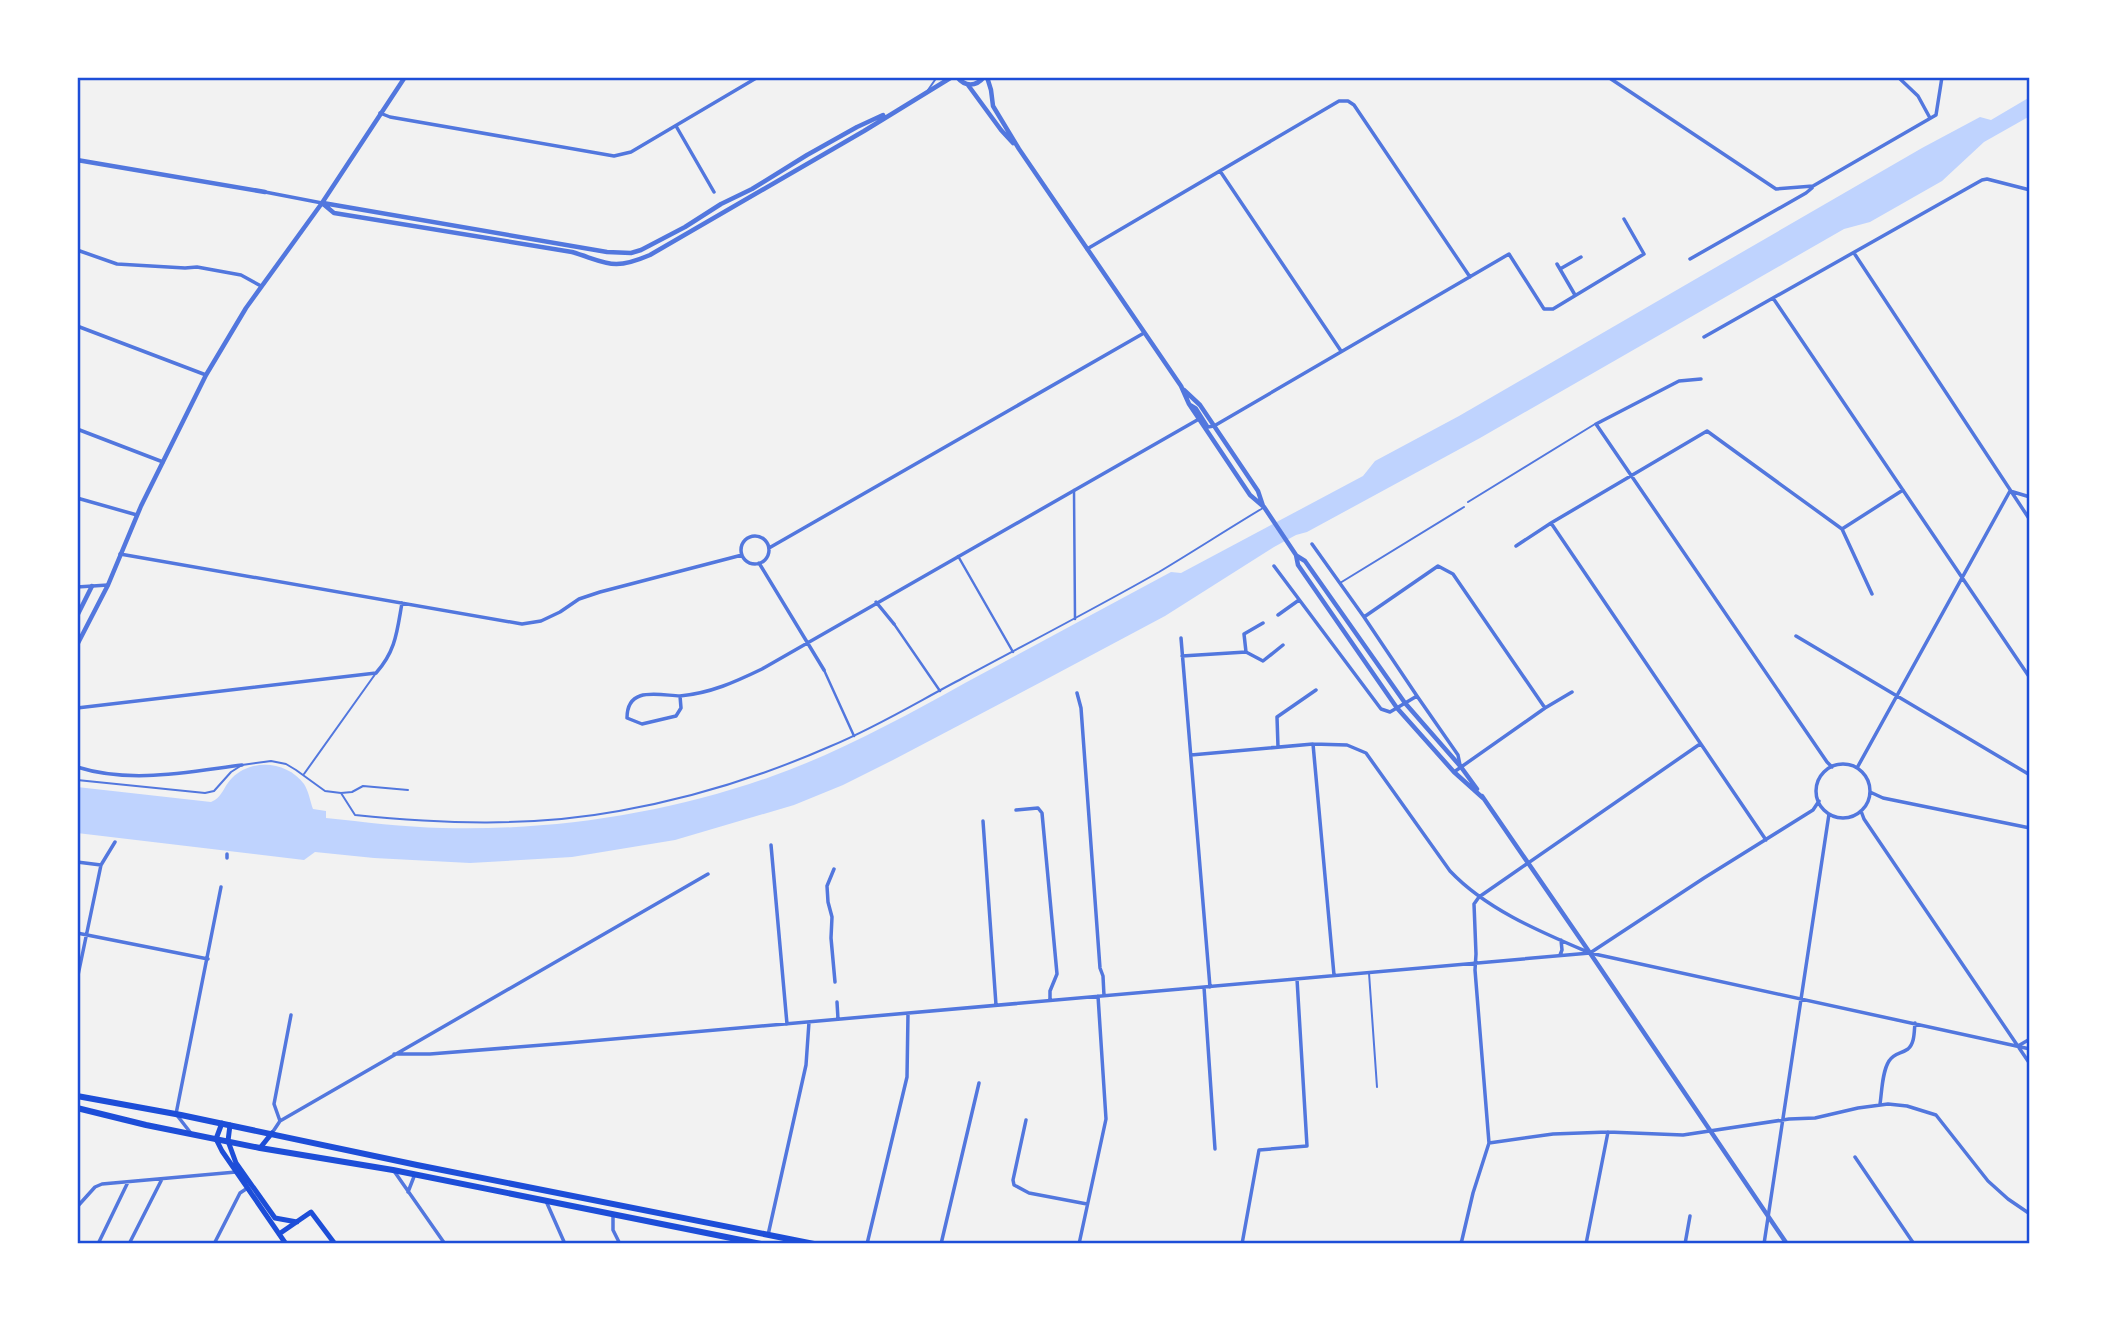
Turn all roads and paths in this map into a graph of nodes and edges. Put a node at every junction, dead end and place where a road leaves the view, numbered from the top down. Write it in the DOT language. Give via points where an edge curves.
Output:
graph roads {
  1 [pos="405,77"];
  2 [pos="758,77"];
  3 [pos="937,77"];
  4 [pos="952,77"];
  5 [pos="957,77"];
  6 [pos="985,77"];
  7 [pos="1608,77"];
  8 [pos="1898,77"];
  9 [pos="1942,77"];
  10 [pos="968,85"];
  11 [pos="928,90"];
  12 [pos="912,99"];
  13 [pos="380,113"];
  14 [pos="881,116"];
  15 [pos="1930,118"];
  16 [pos="676,126"];
  17 [pos="864,131"];
  18 [pos="1019,149"];
  19 [pos="77,160"];
  20 [pos="1220,171"];
  21 [pos="1814,186"];
  22 [pos="2030,190"];
  23 [pos="265,192"];
  24 [pos="714,192"];
  25 [pos="322,203"];
  26 [pos="1624,219"];
  27 [pos="1087,249"];
  28 [pos="77,250"];
  29 [pos="1854,253"];
  30 [pos="1581,257"];
  31 [pos="1690,259"];
  32 [pos="1557,264"];
  33 [pos="1560,269"];
  34 [pos="1470,276"];
  35 [pos="261,286"];
  36 [pos="1575,296"];
  37 [pos="1773,299"];
  38 [pos="77,326"];
  39 [pos="1144,333"];
  40 [pos="1704,337"];
  41 [pos="1341,351"];
  42 [pos="206,375"];
  43 [pos="1701,379"];
  44 [pos="1181,386"];
  45 [pos="1189,404"];
  46 [pos="1199,419"];
  47 [pos="1596,424"];
  48 [pos="1214,426"];
  49 [pos="77,429"];
  50 [pos="164,462"];
  51 [pos="1631,475"];
  52 [pos="1074,490"];
  53 [pos="1903,490"];
  54 [pos="2010,491"];
  55 [pos="2030,497"];
  56 [pos="77,498"];
  57 [pos="1468,502"];
  58 [pos="1264,507"];
  59 [pos="1464,507"];
  60 [pos="137,515"];
  61 [pos="2030,520"];
  62 [pos="1551,523"];
  63 [pos="1842,529"];
  64 [pos="1312,544"];
  65 [pos="1516,546"];
  66 [pos="769,548"];
  67 [pos="120,554"];
  68 [pos="742,555"];
  69 [pos="1296,555"];
  70 [pos="958,556"];
  71 [pos="760,563"];
  72 [pos="1273,566"];
  73 [pos="1963,577"];
  74 [pos="1340,583"];
  75 [pos="108,585"];
  76 [pos="92,586"];
  77 [pos="77,587"];
  78 [pos="1872,594"];
  79 [pos="1299,600"];
  80 [pos="876,602"];
  81 [pos="402,603"];
  82 [pos="1278,615"];
  83 [pos="77,616"];
  84 [pos="1364,617"];
  85 [pos="1075,619"];
  86 [pos="1263,623"];
  87 [pos="894,624"];
  88 [pos="1796,636"];
  89 [pos="1181,638"];
  90 [pos="807,642"];
  91 [pos="77,645"];
  92 [pos="1283,645"];
  93 [pos="1013,652"];
  94 [pos="1246,652"];
  95 [pos="1182,656"];
  96 [pos="824,670"];
  97 [pos="376,673"];
  98 [pos="2030,678"];
  99 [pos="1316,690"];
  100 [pos="940,691"];
  101 [pos="1572,692"];
  102 [pos="1077,693"];
  103 [pos="1417,695"];
  104 [pos="680,696"];
  105 [pos="1897,696"];
  106 [pos="1405,703"];
  107 [pos="77,708"];
  108 [pos="1397,708"];
  109 [pos="1545,708"];
  110 [pos="854,736"];
  111 [pos="1313,744"];
  112 [pos="1700,744"];
  113 [pos="1278,747"];
  114 [pos="1191,755"];
  115 [pos="242,765"];
  116 [pos="77,767"];
  117 [pos="1461,767"];
  118 [pos="1832,767"];
  119 [pos="1857,768"];
  120 [pos="1454,772"];
  121 [pos="304,775"];
  122 [pos="2030,775"];
  123 [pos="77,780"];
  124 [pos="408,790"];
  125 [pos="1870,792"];
  126 [pos="341,793"];
  127 [pos="1483,798"];
  128 [pos="1819,801"];
  129 [pos="1016,810"];
  130 [pos="1861,811"];
  131 [pos="1829,814"];
  132 [pos="983,821"];
  133 [pos="2030,828"];
  134 [pos="1766,840"];
  135 [pos="114,842"];
  136 [pos="771,845"];
  137 [pos="77,862"];
  138 [pos="1527,862"];
  139 [pos="101,864"];
  140 [pos="834,869"];
  141 [pos="708,874"];
  142 [pos="221,887"];
  143 [pos="1479,897"];
  144 [pos="77,933"];
  145 [pos="87,935"];
  146 [pos="1561,940"];
  147 [pos="1590,953"];
  148 [pos="1560,955"];
  149 [pos="208,959"];
  150 [pos="1475,963"];
  151 [pos="1369,972"];
  152 [pos="1334,975"];
  153 [pos="1297,979"];
  154 [pos="77,980"];
  155 [pos="835,982"];
  156 [pos="1210,986"];
  157 [pos="1204,987"];
  158 [pos="1098,996"];
  159 [pos="1104,996"];
  160 [pos="1801,998"];
  161 [pos="1050,1000"];
  162 [pos="837,1002"];
  163 [pos="996,1005"];
  164 [pos="908,1014"];
  165 [pos="291,1015"];
  166 [pos="838,1019"];
  167 [pos="809,1022"];
  168 [pos="1915,1023"];
  169 [pos="788,1024"];
  170 [pos="2030,1039"];
  171 [pos="2018,1046"];
  172 [pos="2030,1049"];
  173 [pos="394,1055"];
  174 [pos="2030,1064"];
  175 [pos="979,1083"];
  176 [pos="1377,1087"];
  177 [pos="77,1096"];
  178 [pos="1880,1105"];
  179 [pos="77,1108"];
  180 [pos="176,1114"];
  181 [pos="1027,1120"];
  182 [pos="1782,1120"];
  183 [pos="280,1121"];
  184 [pos="222,1123"];
  185 [pos="230,1125"];
  186 [pos="1608,1132"];
  187 [pos="1710,1132"];
  188 [pos="191,1133"];
  189 [pos="272,1133"];
  190 [pos="216,1139"];
  191 [pos="228,1141"];
  192 [pos="1489,1143"];
  193 [pos="260,1148"];
  194 [pos="1215,1149"];
  195 [pos="1855,1157"];
  196 [pos="393,1170"];
  197 [pos="238,1172"];
  198 [pos="415,1174"];
  199 [pos="162,1179"];
  200 [pos="128,1182"];
  201 [pos="246,1189"];
  202 [pos="408,1192"];
  203 [pos="546,1201"];
  204 [pos="1087,1204"];
  205 [pos="77,1206"];
  206 [pos="612,1214"];
  207 [pos="1767,1214"];
  208 [pos="2030,1214"];
  209 [pos="1690,1216"];
  210 [pos="297,1222"];
  211 [pos="279,1234"];
  212 [pos="768,1235"];
  213 [pos="619,1242"];
  214 [pos="1461,1243"];
  215 [pos="98,1244"];
  216 [pos="129,1244"];
  217 [pos="214,1244"];
  218 [pos="286,1244"];
  219 [pos="335,1244"];
  220 [pos="445,1244"];
  221 [pos="565,1244"];
  222 [pos="761,1244"];
  223 [pos="814,1244"];
  224 [pos="867,1244"];
  225 [pos="941,1244"];
  226 [pos="1079,1244"];
  227 [pos="1242,1244"];
  228 [pos="1468,1244"];
  229 [pos="1586,1244"];
  230 [pos="1685,1244"];
  231 [pos="1764,1244"];
  232 [pos="1787,1244"];
  233 [pos="1914,1244"];
  1 -- 13 [label="street"];
  2 -- 16 [label="street"];
  3 -- 11 [label="lane"];
  4 -- 11 [label="street"];
  5 -- 10 [label="street"];
  6 -- 10 [label="street"];
  6 -- 18 [label="street" via="993,106"];
  7 -- 21 [label="street" via="1776,189"];
  8 -- 15 [label="street" via="1918,96"];
  9 -- 15 [label="street" via="1936,115"];
  10 -- 18 [label="street"];
  11 -- 12 [label="street"];
  12 -- 14 [label="street"];
  12 -- 17 [label="street"];
  13 -- 16 [label="street" via="614,156 631,152"];
  13 -- 25 [label="street"];
  14 -- 17 [label="street" via="863,127"];
  14 -- 25 [label="street" via="631,253"];
  15 -- 21 [label="street"];
  16 -- 24 [label="street"];
  17 -- 25 [label="street" via="650,255 618,264 334,213"];
  18 -- 27 [label="street"];
  19 -- 23 [label="street"];
  20 -- 27 [label="street"];
  20 -- 34 [label="street" via="1339,101 1348,101"];
  20 -- 41 [label="street"];
  21 -- 31 [label="street"];
  22 -- 29 [label="street" via="1987,179"];
  23 -- 25 [label="street"];
  25 -- 35 [label="street"];
  26 -- 36 [label="street" via="1644,254"];
  27 -- 39 [label="street"];
  28 -- 35 [label="street" via="117,264 197,267 241,275"];
  29 -- 37 [label="street"];
  29 -- 54 [label="street"];
  30 -- 33 [label="street"];
  32 -- 33 [label="street"];
  33 -- 36 [label="street"];
  34 -- 36 [label="street" via="1509,254 1544,309"];
  34 -- 41 [label="street"];
  35 -- 42 [label="street"];
  37 -- 40 [label="street"];
  37 -- 53 [label="street"];
  38 -- 42 [label="street"];
  39 -- 44 [label="street"];
  39 -- 66 [label="street"];
  41 -- 48 [label="street"];
  42 -- 50 [label="street"];
  43 -- 47 [label="street" via="1679,381"];
  44 -- 45 [label="street"];
  44 -- 48 [label="street"];
  45 -- 46 [label="street"];
  45 -- 48 [label="street" via="1208,426"];
  46 -- 52 [label="street"];
  46 -- 58 [label="street" via="1250,495"];
  47 -- 51 [label="street"];
  47 -- 57 [label="lane"];
  48 -- 58 [label="street"];
  49 -- 50 [label="street"];
  50 -- 60 [label="street"];
  51 -- 62 [label="street"];
  51 -- 63 [label="street" via="1707,431"];
  51 -- 118 [label="street"];
  52 -- 70 [label="street"];
  52 -- 85 [label="street"];
  53 -- 63 [label="street"];
  53 -- 73 [label="street"];
  54 -- 55 [label="street"];
  54 -- 61 [label="street"];
  54 -- 73 [label="street"];
  56 -- 60 [label="street"];
  58 -- 69 [label="street"];
  58 -- 85 [label="lane"];
  59 -- 74 [label="lane"];
  60 -- 67 [label="street"];
  62 -- 65 [label="street"];
  62 -- 112 [label="street"];
  63 -- 78 [label="street"];
  64 -- 74 [label="street"];
  66 -- 68 [label="street" via="761,537 751,536 741,545"];
  66 -- 71 [label="street"];
  67 -- 75 [label="street"];
  67 -- 81 [label="street"];
  68 -- 71 [label="street" via="751,564"];
  68 -- 81 [label="street" via="590,595 541,621 522,624"];
  69 -- 106 [label="street" via="1305,561"];
  69 -- 108 [label="street" via="1298,565"];
  70 -- 80 [label="street"];
  70 -- 93 [label="street"];
  71 -- 90 [label="street"];
  72 -- 79 [label="street"];
  73 -- 98 [label="street"];
  73 -- 105 [label="street"];
  74 -- 84 [label="street"];
  75 -- 76 [label="street"];
  75 -- 91 [label="street"];
  76 -- 77 [label="street"];
  76 -- 83 [label="street"];
  79 -- 82 [label="street"];
  79 -- 108 [label="street" via="1381,709 1390,712"];
  80 -- 87 [label="street"];
  80 -- 90 [label="street"];
  81 -- 97 [label="street" via="394,648"];
  84 -- 103 [label="street"];
  84 -- 109 [label="street" via="1438,566 1454,574"];
  85 -- 93 [label="lane"];
  86 -- 94 [label="street" via="1244,634"];
  87 -- 100 [label="street"];
  88 -- 105 [label="street"];
  89 -- 95 [label="street"];
  90 -- 96 [label="street"];
  90 -- 104 [label="street" via="724,687"];
  92 -- 94 [label="street" via="1263,661"];
  93 -- 100 [label="lane"];
  94 -- 95 [label="street"];
  95 -- 114 [label="street"];
  96 -- 110 [label="street"];
  97 -- 107 [label="street"];
  97 -- 121 [label="lane"];
  99 -- 113 [label="street" via="1277,717"];
  100 -- 110 [label="lane"];
  101 -- 109 [label="street"];
  102 -- 159 [label="street"];
  103 -- 106 [label="street"];
  103 -- 117 [label="street" via="1458,755"];
  104 -- 104 [label="street" via="642,694 633,699 627,718 642,724 676,716"];
  105 -- 119 [label="street"];
  105 -- 122 [label="street"];
  106 -- 108 [label="street"];
  106 -- 117 [label="street"];
  108 -- 120 [label="street"];
  109 -- 117 [label="street"];
  110 -- 126 [label="lane" via="763,774 686,797 617,812 545,820 475,823 355,816"];
  111 -- 113 [label="street"];
  111 -- 143 [label="street" via="1347,745 1366,753 1450,871"];
  111 -- 152 [label="street"];
  112 -- 134 [label="street"];
  112 -- 138 [label="street"];
  113 -- 114 [label="street"];
  114 -- 156 [label="street"];
  115 -- 116 [label="street" via="160,776 98,774"];
  115 -- 121 [label="lane" via="271,761"];
  115 -- 123 [label="lane" via="214,791 205,793"];
  117 -- 120 [label="street"];
  117 -- 127 [label="street"];
  118 -- 119 [label="street"];
  118 -- 128 [label="street" via="1817,785"];
  119 -- 125 [label="street" via="1867,778"];
  120 -- 127 [label="street"];
  121 -- 126 [label="lane" via="325,791"];
  124 -- 126 [label="lane" via="363,786"];
  125 -- 130 [label="street"];
  125 -- 133 [label="street"];
  127 -- 138 [label="street"];
  128 -- 131 [label="street"];
  128 -- 134 [label="street" via="1813,810"];
  129 -- 161 [label="street" via="1038,808 1042,813 1057,974"];
  130 -- 131 [label="street" via="1846,818"];
  130 -- 171 [label="street"];
  131 -- 160 [label="street"];
  132 -- 163 [label="street"];
  134 -- 147 [label="street"];
  135 -- 139 [label="street"];
  136 -- 169 [label="street"];
  137 -- 139 [label="street"];
  138 -- 143 [label="street"];
  138 -- 147 [label="street"];
  139 -- 145 [label="street"];
  140 -- 155 [label="street" via="827,886"];
  141 -- 173 [label="street"];
  142 -- 149 [label="street"];
  143 -- 146 [label="street"];
  143 -- 150 [label="street" via="1474,904"];
  144 -- 145 [label="street"];
  145 -- 149 [label="street"];
  145 -- 154 [label="street"];
  146 -- 147 [label="street"];
  146 -- 148 [label="street"];
  147 -- 148 [label="street"];
  147 -- 160 [label="street"];
  147 -- 187 [label="street"];
  148 -- 150 [label="street"];
  149 -- 180 [label="street"];
  150 -- 151 [label="street"];
  150 -- 192 [label="street"];
  151 -- 152 [label="street"];
  151 -- 176 [label="lane"];
  152 -- 153 [label="street"];
  153 -- 156 [label="street"];
  153 -- 227 [label="street" via="1307,1146 1259,1150"];
  156 -- 157 [label="street"];
  157 -- 159 [label="street"];
  157 -- 194 [label="street"];
  158 -- 159 [label="street"];
  158 -- 161 [label="street"];
  158 -- 204 [label="street" via="1106,1119"];
  160 -- 168 [label="street"];
  160 -- 182 [label="street"];
  161 -- 163 [label="street"];
  162 -- 166 [label="street"];
  163 -- 164 [label="street"];
  164 -- 166 [label="street"];
  164 -- 224 [label="street" via="907,1077"];
  165 -- 183 [label="street" via="274,1104"];
  166 -- 167 [label="street"];
  167 -- 169 [label="street"];
  167 -- 212 [label="street" via="806,1065"];
  168 -- 171 [label="street"];
  168 -- 178 [label="street" via="1908,1049 1890,1059 1885,1070"];
  169 -- 173 [label="street"];
  170 -- 171 [label="street"];
  171 -- 172 [label="street"];
  171 -- 174 [label="street"];
  173 -- 183 [label="street"];
  175 -- 225 [label="street"];
  177 -- 180 [label="main road"];
  178 -- 182 [label="street"];
  178 -- 208 [label="street" via="1913,1107 1936,1115 1988,1181"];
  179 -- 188 [label="main road"];
  180 -- 184 [label="main road"];
  180 -- 188 [label="street"];
  181 -- 204 [label="street" via="1014,1185 1028,1193"];
  182 -- 187 [label="street"];
  182 -- 207 [label="street"];
  183 -- 189 [label="street"];
  184 -- 185 [label="main road"];
  184 -- 190 [label="main road"];
  185 -- 189 [label="main road"];
  185 -- 191 [label="main road"];
  186 -- 187 [label="street"];
  186 -- 192 [label="street"];
  186 -- 229 [label="street"];
  187 -- 207 [label="street"];
  188 -- 190 [label="main road"];
  189 -- 193 [label="main road"];
  189 -- 212 [label="main road"];
  190 -- 191 [label="main road"];
  190 -- 197 [label="main road"];
  191 -- 193 [label="main road"];
  191 -- 197 [label="main road"];
  192 -- 214 [label="street"];
  193 -- 196 [label="main road"];
  195 -- 233 [label="street"];
  196 -- 198 [label="main road"];
  196 -- 202 [label="street"];
  197 -- 199 [label="street"];
  197 -- 201 [label="main road"];
  197 -- 210 [label="main road" via="275,1218"];
  198 -- 202 [label="street"];
  198 -- 203 [label="main road"];
  199 -- 200 [label="street"];
  199 -- 216 [label="street"];
  200 -- 205 [label="street" via="98,1185"];
  200 -- 215 [label="street"];
  201 -- 211 [label="main road"];
  201 -- 217 [label="street"];
  202 -- 220 [label="street"];
  203 -- 206 [label="main road"];
  203 -- 221 [label="street"];
  204 -- 226 [label="street"];
  206 -- 213 [label="street"];
  206 -- 222 [label="main road"];
  207 -- 231 [label="street"];
  207 -- 232 [label="street"];
  209 -- 230 [label="street"];
  210 -- 211 [label="main road"];
  210 -- 219 [label="main road" via="311,1212"];
  211 -- 218 [label="main road"];
  212 -- 223 [label="main road"];
  214 -- 228 [label="street"];
}
